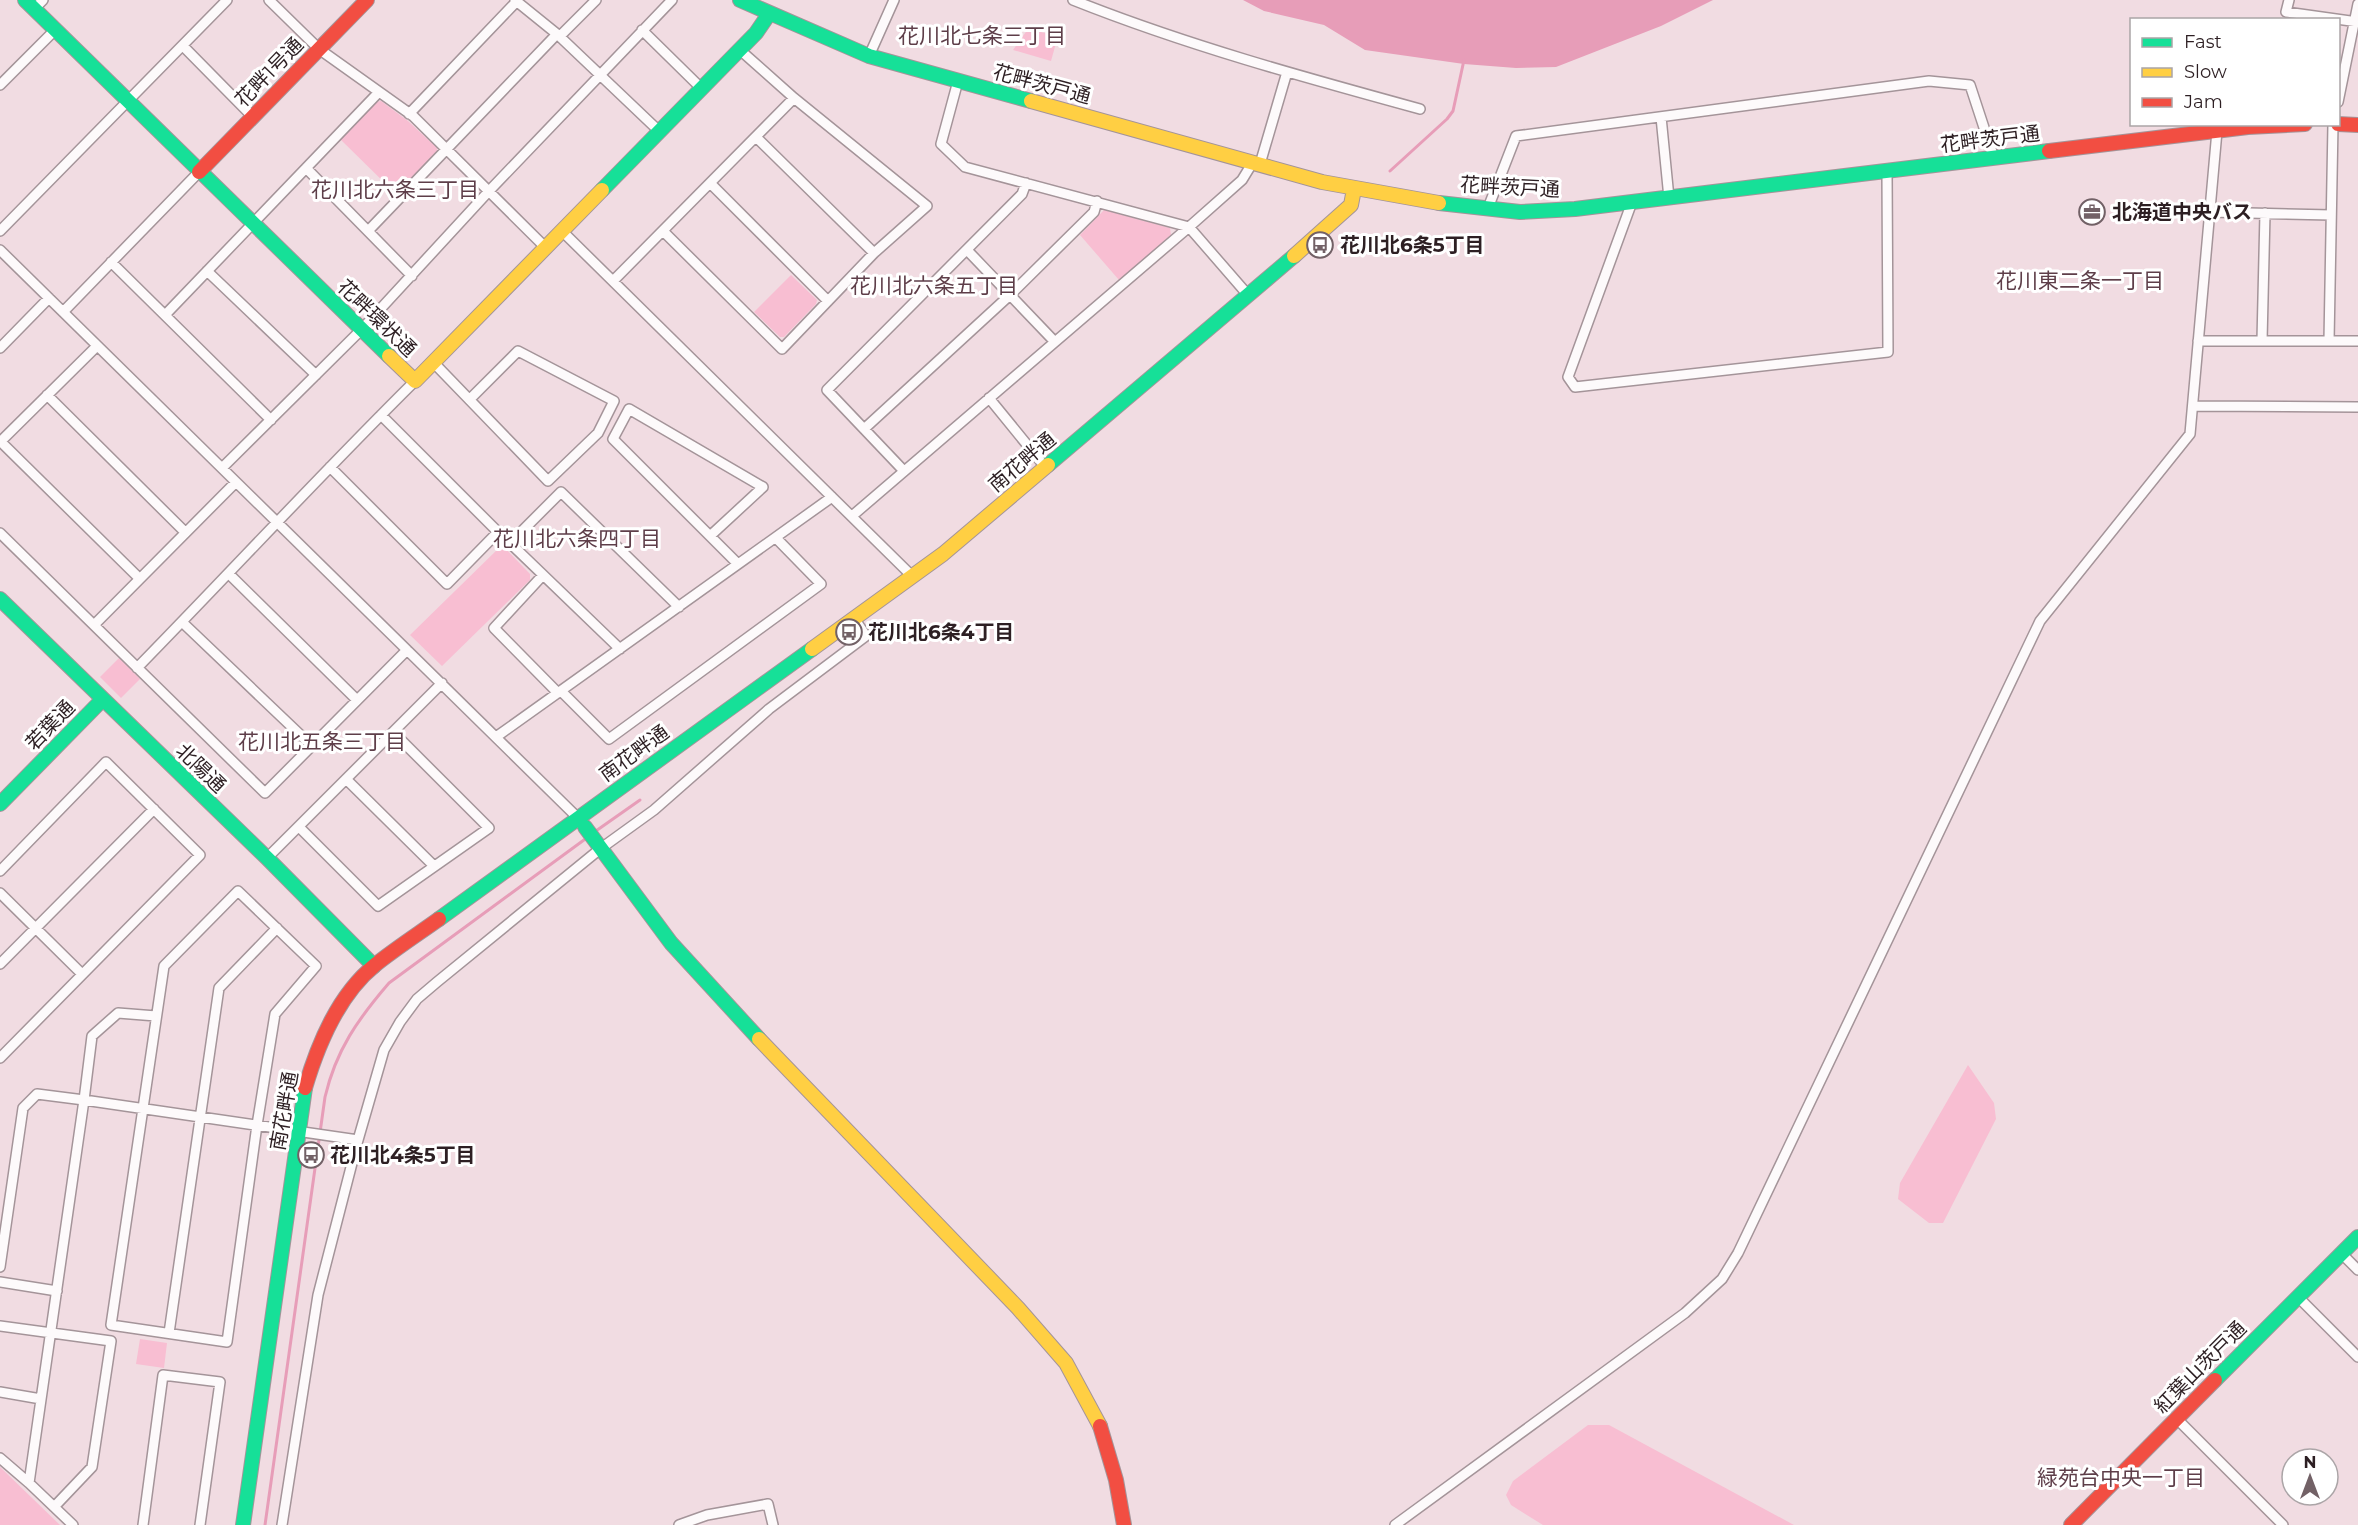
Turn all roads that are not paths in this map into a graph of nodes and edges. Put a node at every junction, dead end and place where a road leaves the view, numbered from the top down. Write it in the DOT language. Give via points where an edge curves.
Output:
graph roads {
  1 [pos="227,0"];
  2 [pos="268,0"];
  3 [pos="367,0"];
  4 [pos="596,0"];
  5 [pos="672,0"];
  6 [pos="740,0"];
  7 [pos="894,0"];
  8 [pos="1073,0"];
  9 [pos="2289,0"];
  10 [pos="516,1"];
  11 [pos="34,3"];
  12 [pos="2358,4"];
  13 [pos="769,14"];
  14 [pos="2333,18"];
  15 [pos="2340,19"];
  16 [pos="2356,21"];
  17 [pos="55,30"];
  18 [pos="642,30"];
  19 [pos="559,35"];
  20 [pos="183,46"];
  21 [pos="319,49"];
  22 [pos="740,50"];
  23 [pos="869,56"];
  24 [pos="1287,72"];
  25 [pos="600,74"];
  26 [pos="958,81"];
  27 [pos="0,85"];
  28 [pos="702,89"];
  29 [pos="379,92"];
  30 [pos="2340,93"];
  31 [pos="794,98"];
  32 [pos="128,102"];
  33 [pos="1420,109"];
  34 [pos="409,114"];
  35 [pos="253,117"];
  36 [pos="1661,117"];
  37 [pos="2340,124"];
  38 [pos="2358,125"];
  39 [pos="2276,126"];
  40 [pos="2333,126"];
  41 [pos="2217,130"];
  42 [pos="660,132"];
  43 [pos="756,137"];
  44 [pos="447,150"];
  45 [pos="1994,158"];
  46 [pos="1256,163"];
  47 [pos="306,168"];
  48 [pos="199,172"];
  49 [pos="1887,172"];
  50 [pos="710,183"];
  51 [pos="1026,183"];
  52 [pos="1354,189"];
  53 [pos="489,191"];
  54 [pos="1669,198"];
  55 [pos="1097,201"];
  56 [pos="1632,202"];
  57 [pos="1488,208"];
  58 [pos="2210,212"];
  59 [pos="2265,213"];
  60 [pos="2331,215"];
  61 [pos="252,224"];
  62 [pos="1189,227"];
  63 [pos="0,231"];
  64 [pos="368,231"];
  65 [pos="562,231"];
  66 [pos="663,231"];
  67 [pos="546,248"];
  68 [pos="967,250"];
  69 [pos="0,251"];
  70 [pos="874,253"];
  71 [pos="111,262"];
  72 [pos="207,271"];
  73 [pos="412,276"];
  74 [pos="613,281"];
  75 [pos="1010,295"];
  76 [pos="1248,296"];
  77 [pos="49,298"];
  78 [pos="828,301"];
  79 [pos="63,312"];
  80 [pos="165,315"];
  81 [pos="361,330"];
  82 [pos="2198,341"];
  83 [pos="2262,341"];
  84 [pos="2329,341"];
  85 [pos="2358,341"];
  86 [pos="1055,342"];
  87 [pos="97,346"];
  88 [pos="0,348"];
  89 [pos="434,362"];
  90 [pos="316,375"];
  91 [pos="415,381"];
  92 [pos="47,395"];
  93 [pos="989,398"];
  94 [pos="470,399"];
  95 [pos="2193,406"];
  96 [pos="2358,407"];
  97 [pos="381,415"];
  98 [pos="271,420"];
  99 [pos="864,429"];
  100 [pos="0,442"];
  101 [pos="330,467"];
  102 [pos="222,468"];
  103 [pos="1046,468"];
  104 [pos="904,471"];
  105 [pos="236,482"];
  106 [pos="832,497"];
  107 [pos="852,516"];
  108 [pos="278,523"];
  109 [pos="185,532"];
  110 [pos="0,533"];
  111 [pos="710,536"];
  112 [pos="776,537"];
  113 [pos="738,564"];
  114 [pos="229,574"];
  115 [pos="543,575"];
  116 [pos="912,576"];
  117 [pos="139,578"];
  118 [pos="0,599"];
  119 [pos="679,607"];
  120 [pos="854,618"];
  121 [pos="182,622"];
  122 [pos="94,625"];
  123 [pos="620,649"];
  124 [pos="407,650"];
  125 [pos="137,668"];
  126 [pos="442,683"];
  127 [pos="559,692"];
  128 [pos="103,699"];
  129 [pos="357,700"];
  130 [pos="393,732"];
  131 [pos="496,737"];
  132 [pos="312,746"];
  133 [pos="346,779"];
  134 [pos="0,804"];
  135 [pos="154,809"];
  136 [pos="582,822"];
  137 [pos="299,827"];
  138 [pos="597,845"];
  139 [pos="267,858"];
  140 [pos="434,866"];
  141 [pos="0,871"];
  142 [pos="0,892"];
  143 [pos="36,928"];
  144 [pos="277,928"];
  145 [pos="0,964"];
  146 [pos="374,966"];
  147 [pos="82,974"];
  148 [pos="156,1016"];
  149 [pos="0,1058"];
  150 [pos="84,1100"];
  151 [pos="143,1109"];
  152 [pos="200,1117"];
  153 [pos="257,1125"];
  154 [pos="306,1132"];
  155 [pos="358,1140"];
  156 [pos="2358,1237"];
  157 [pos="2342,1254"];
  158 [pos="0,1267"];
  159 [pos="2358,1270"];
  160 [pos="0,1281"];
  161 [pos="57,1291"];
  162 [pos="2298,1297"];
  163 [pos="0,1326"];
  164 [pos="50,1333"];
  165 [pos="169,1334"];
  166 [pos="2358,1357"];
  167 [pos="0,1392"];
  168 [pos="41,1399"];
  169 [pos="2176,1418"];
  170 [pos="0,1458"];
  171 [pos="28,1483"];
  172 [pos="54,1507"];
  173 [pos="73,1525"];
  174 [pos="143,1525"];
  175 [pos="200,1525"];
  176 [pos="243,1525"];
  177 [pos="282,1525"];
  178 [pos="679,1525"];
  179 [pos="773,1525"];
  180 [pos="1124,1525"];
  181 [pos="1395,1525"];
  182 [pos="2071,1525"];
  183 [pos="2283,1525"];
  1 -- 20 [label="street"];
  2 -- 21 [label="street"];
  3 -- 21 [label="street, 花畔1号通"];
  4 -- 19 [label="street"];
  5 -- 18 [label="street"];
  6 -- 13 [label="street, 花畔茨戸通"];
  7 -- 23 [label="street"];
  8 -- 24 [label="street"];
  9 -- 14 [label="street" via="2286,12"];
  10 -- 19 [label="street"];
  10 -- 34 [label="street"];
  11 -- 17 [label="street, 花畔環状通"];
  12 -- 16 [label="street"];
  13 -- 22 [label="street, 花畔環状通"];
  13 -- 23 [label="street, 花畔茨戸通"];
  15 -- 16 [label="street"];
  16 -- 30 [label="street"];
  17 -- 27 [label="street"];
  17 -- 32 [label="street, 花畔環状通"];
  18 -- 25 [label="street"];
  18 -- 28 [label="street"];
  19 -- 25 [label="street"];
  19 -- 44 [label="street"];
  20 -- 32 [label="street"];
  20 -- 35 [label="street"];
  21 -- 29 [label="street"];
  21 -- 35 [label="street, 花畔1号通"];
  22 -- 28 [label="street, 花畔環状通"];
  22 -- 31 [label="street"];
  23 -- 26 [label="street, 花畔茨戸通"];
  24 -- 33 [label="street"];
  24 -- 46 [label="street"];
  25 -- 42 [label="street"];
  25 -- 53 [label="street"];
  26 -- 46 [label="street, 花畔茨戸通"];
  26 -- 51 [label="street" via="941,144 965,167"];
  28 -- 42 [label="street, 花畔環状通"];
  29 -- 34 [label="street"];
  29 -- 47 [label="street"];
  31 -- 43 [label="street"];
  31 -- 70 [label="street" via="927,206"];
  32 -- 48 [label="street, 花畔環状通"];
  32 -- 63 [label="street"];
  34 -- 44 [label="street"];
  35 -- 48 [label="street, 花畔1号通"];
  36 -- 45 [label="street" via="1929,81 1970,85"];
  36 -- 54 [label="street"];
  36 -- 57 [label="street" via="1516,136"];
  37 -- 38 [label="street"];
  39 -- 41 [label="street, 花畔茨戸通"];
  40 -- 60 [label="street"];
  41 -- 45 [label="street, 花畔茨戸通"];
  41 -- 58 [label="street"];
  42 -- 65 [label="street, 花畔環状通"];
  43 -- 50 [label="street"];
  43 -- 70 [label="street"];
  44 -- 53 [label="street"];
  44 -- 64 [label="street"];
  45 -- 49 [label="street, 花畔茨戸通"];
  46 -- 52 [label="street, 花畔茨戸通"];
  46 -- 62 [label="street"];
  47 -- 61 [label="street"];
  47 -- 64 [label="street"];
  48 -- 61 [label="street, 花畔環状通"];
  48 -- 71 [label="street"];
  49 -- 54 [label="street, 花畔茨戸通"];
  49 -- 56 [label="street" via="1888,352 1575,387 1568,377"];
  50 -- 66 [label="street"];
  50 -- 78 [label="street"];
  51 -- 55 [label="street"];
  51 -- 68 [label="street" via="1022,194"];
  52 -- 57 [label="street, 花畔茨戸通"];
  52 -- 76 [label="street, 南花畔通" via="1351,205"];
  53 -- 67 [label="street"];
  53 -- 73 [label="street"];
  54 -- 56 [label="street, 花畔茨戸通"];
  55 -- 62 [label="street"];
  55 -- 75 [label="street" via="1094,212"];
  56 -- 57 [label="street, 花畔茨戸通" via="1520,212"];
  58 -- 59 [label="street"];
  58 -- 82 [label="street"];
  59 -- 60 [label="street"];
  59 -- 83 [label="street"];
  60 -- 84 [label="street"];
  61 -- 72 [label="street"];
  61 -- 81 [label="street, 花畔環状通"];
  62 -- 76 [label="street"];
  62 -- 86 [label="street"];
  64 -- 73 [label="street"];
  65 -- 67 [label="street, 花畔環状通"];
  65 -- 74 [label="street"];
  66 -- 74 [label="street"];
  66 -- 78 [label="street" via="782,349"];
  67 -- 89 [label="street, 花畔環状通"];
  68 -- 75 [label="street"];
  68 -- 99 [label="street" via="827,390"];
  69 -- 77 [label="street"];
  70 -- 78 [label="street"];
  71 -- 79 [label="street"];
  71 -- 80 [label="street"];
  72 -- 80 [label="street"];
  72 -- 90 [label="street"];
  73 -- 81 [label="street"];
  74 -- 106 [label="street"];
  75 -- 86 [label="street"];
  75 -- 99 [label="street"];
  76 -- 103 [label="street, 南花畔通"];
  77 -- 79 [label="street"];
  77 -- 88 [label="street"];
  79 -- 87 [label="street"];
  80 -- 98 [label="street"];
  81 -- 90 [label="street"];
  81 -- 91 [label="street, 花畔環状通"];
  82 -- 83 [label="street"];
  82 -- 95 [label="street"];
  83 -- 84 [label="street"];
  84 -- 85 [label="street"];
  86 -- 93 [label="street"];
  87 -- 92 [label="street"];
  87 -- 102 [label="street"];
  89 -- 91 [label="street, 花畔環状通"];
  89 -- 94 [label="street"];
  90 -- 98 [label="street"];
  91 -- 97 [label="street"];
  92 -- 100 [label="street"];
  92 -- 109 [label="street"];
  93 -- 103 [label="street"];
  93 -- 104 [label="street"];
  94 -- 94 [label="street" via="548,481 598,433 614,401 518,351"];
  95 -- 96 [label="street"];
  95 -- 181 [label="street" via="2190,434 2040,621 1722,1279 1685,1313"];
  97 -- 101 [label="street"];
  97 -- 101 [label="street" via="498,532 447,584"];
  98 -- 102 [label="street"];
  99 -- 104 [label="street"];
  100 -- 117 [label="street"];
  101 -- 108 [label="street"];
  102 -- 105 [label="street"];
  103 -- 116 [label="street, 南花畔通"];
  104 -- 107 [label="street"];
  105 -- 108 [label="street"];
  105 -- 109 [label="street"];
  106 -- 107 [label="street"];
  106 -- 112 [label="street"];
  107 -- 116 [label="street"];
  108 -- 114 [label="street"];
  108 -- 124 [label="street"];
  109 -- 117 [label="street"];
  110 -- 122 [label="street"];
  111 -- 111 [label="street" via="613,439 629,409 763,487"];
  111 -- 113 [label="street"];
  112 -- 113 [label="street"];
  112 -- 127 [label="street" via="821,584 609,739"];
  113 -- 119 [label="street"];
  114 -- 121 [label="street"];
  114 -- 129 [label="street"];
  115 -- 119 [label="street" via="510,543 561,492"];
  115 -- 123 [label="street"];
  115 -- 127 [label="street" via="494,628"];
  116 -- 120 [label="street, 南花畔通"];
  117 -- 122 [label="street"];
  118 -- 128 [label="street, 北陽通"];
  119 -- 123 [label="street"];
  120 -- 136 [label="street, 南花畔通"];
  120 -- 138 [label="street" via="866,636 769,709 654,810"];
  121 -- 125 [label="street"];
  121 -- 132 [label="street"];
  122 -- 125 [label="street"];
  123 -- 127 [label="street"];
  124 -- 126 [label="street"];
  124 -- 129 [label="street"];
  125 -- 132 [label="street" via="265,793"];
  126 -- 130 [label="street"];
  126 -- 131 [label="street"];
  127 -- 131 [label="street"];
  128 -- 134 [label="street, 若葉通"];
  128 -- 139 [label="street, 北陽通"];
  129 -- 132 [label="street"];
  130 -- 133 [label="street"];
  130 -- 140 [label="street" via="489,828"];
  131 -- 136 [label="street"];
  133 -- 137 [label="street"];
  133 -- 140 [label="street"];
  135 -- 141 [label="street" via="106,762"];
  135 -- 143 [label="street"];
  135 -- 147 [label="street" via="200,855"];
  136 -- 138 [label="street"];
  136 -- 146 [label="street, 南花畔通"];
  137 -- 139 [label="street"];
  137 -- 140 [label="street" via="378,906"];
  138 -- 155 [label="street" via="417,999 384,1050"];
  138 -- 180 [label="street" via="670,943 712,990 926,1211 1066,1364 1101,1428"];
  139 -- 146 [label="street, 北陽通"];
  142 -- 143 [label="street"];
  143 -- 145 [label="street"];
  143 -- 147 [label="street"];
  144 -- 148 [label="street" via="238,891 164,966"];
  144 -- 152 [label="street" via="219,988"];
  144 -- 153 [label="street" via="316,966 275,1014"];
  146 -- 154 [label="street, 南花畔通" via="346,996 318,1047 305,1089"];
  147 -- 149 [label="street"];
  148 -- 150 [label="street" via="118,1013 92,1036"];
  148 -- 151 [label="street"];
  150 -- 151 [label="street"];
  150 -- 158 [label="street" via="37,1094 23,1108"];
  150 -- 161 [label="street"];
  151 -- 152 [label="street"];
  151 -- 165 [label="street" via="111,1325"];
  152 -- 153 [label="street"];
  152 -- 165 [label="street"];
  153 -- 154 [label="street"];
  153 -- 165 [label="street" via="227,1342"];
  154 -- 155 [label="street"];
  154 -- 176 [label="street, 南花畔通"];
  155 -- 177 [label="street" via="318,1295"];
  156 -- 157 [label="street, 紅葉山茨戸通"];
  157 -- 159 [label="street"];
  157 -- 162 [label="street, 紅葉山茨戸通"];
  160 -- 161 [label="street"];
  161 -- 164 [label="street"];
  162 -- 166 [label="street"];
  162 -- 169 [label="street, 紅葉山茨戸通"];
  163 -- 164 [label="street"];
  164 -- 168 [label="street"];
  164 -- 172 [label="street" via="111,1341 92,1467"];
  167 -- 168 [label="street"];
  168 -- 171 [label="street"];
  169 -- 182 [label="street, 紅葉山茨戸通"];
  169 -- 183 [label="street"];
  170 -- 171 [label="street"];
  171 -- 172 [label="street"];
  172 -- 173 [label="street"];
  174 -- 175 [label="street" via="163,1375 220,1382"];
  178 -- 179 [label="street" via="707,1515 768,1504"];
}
